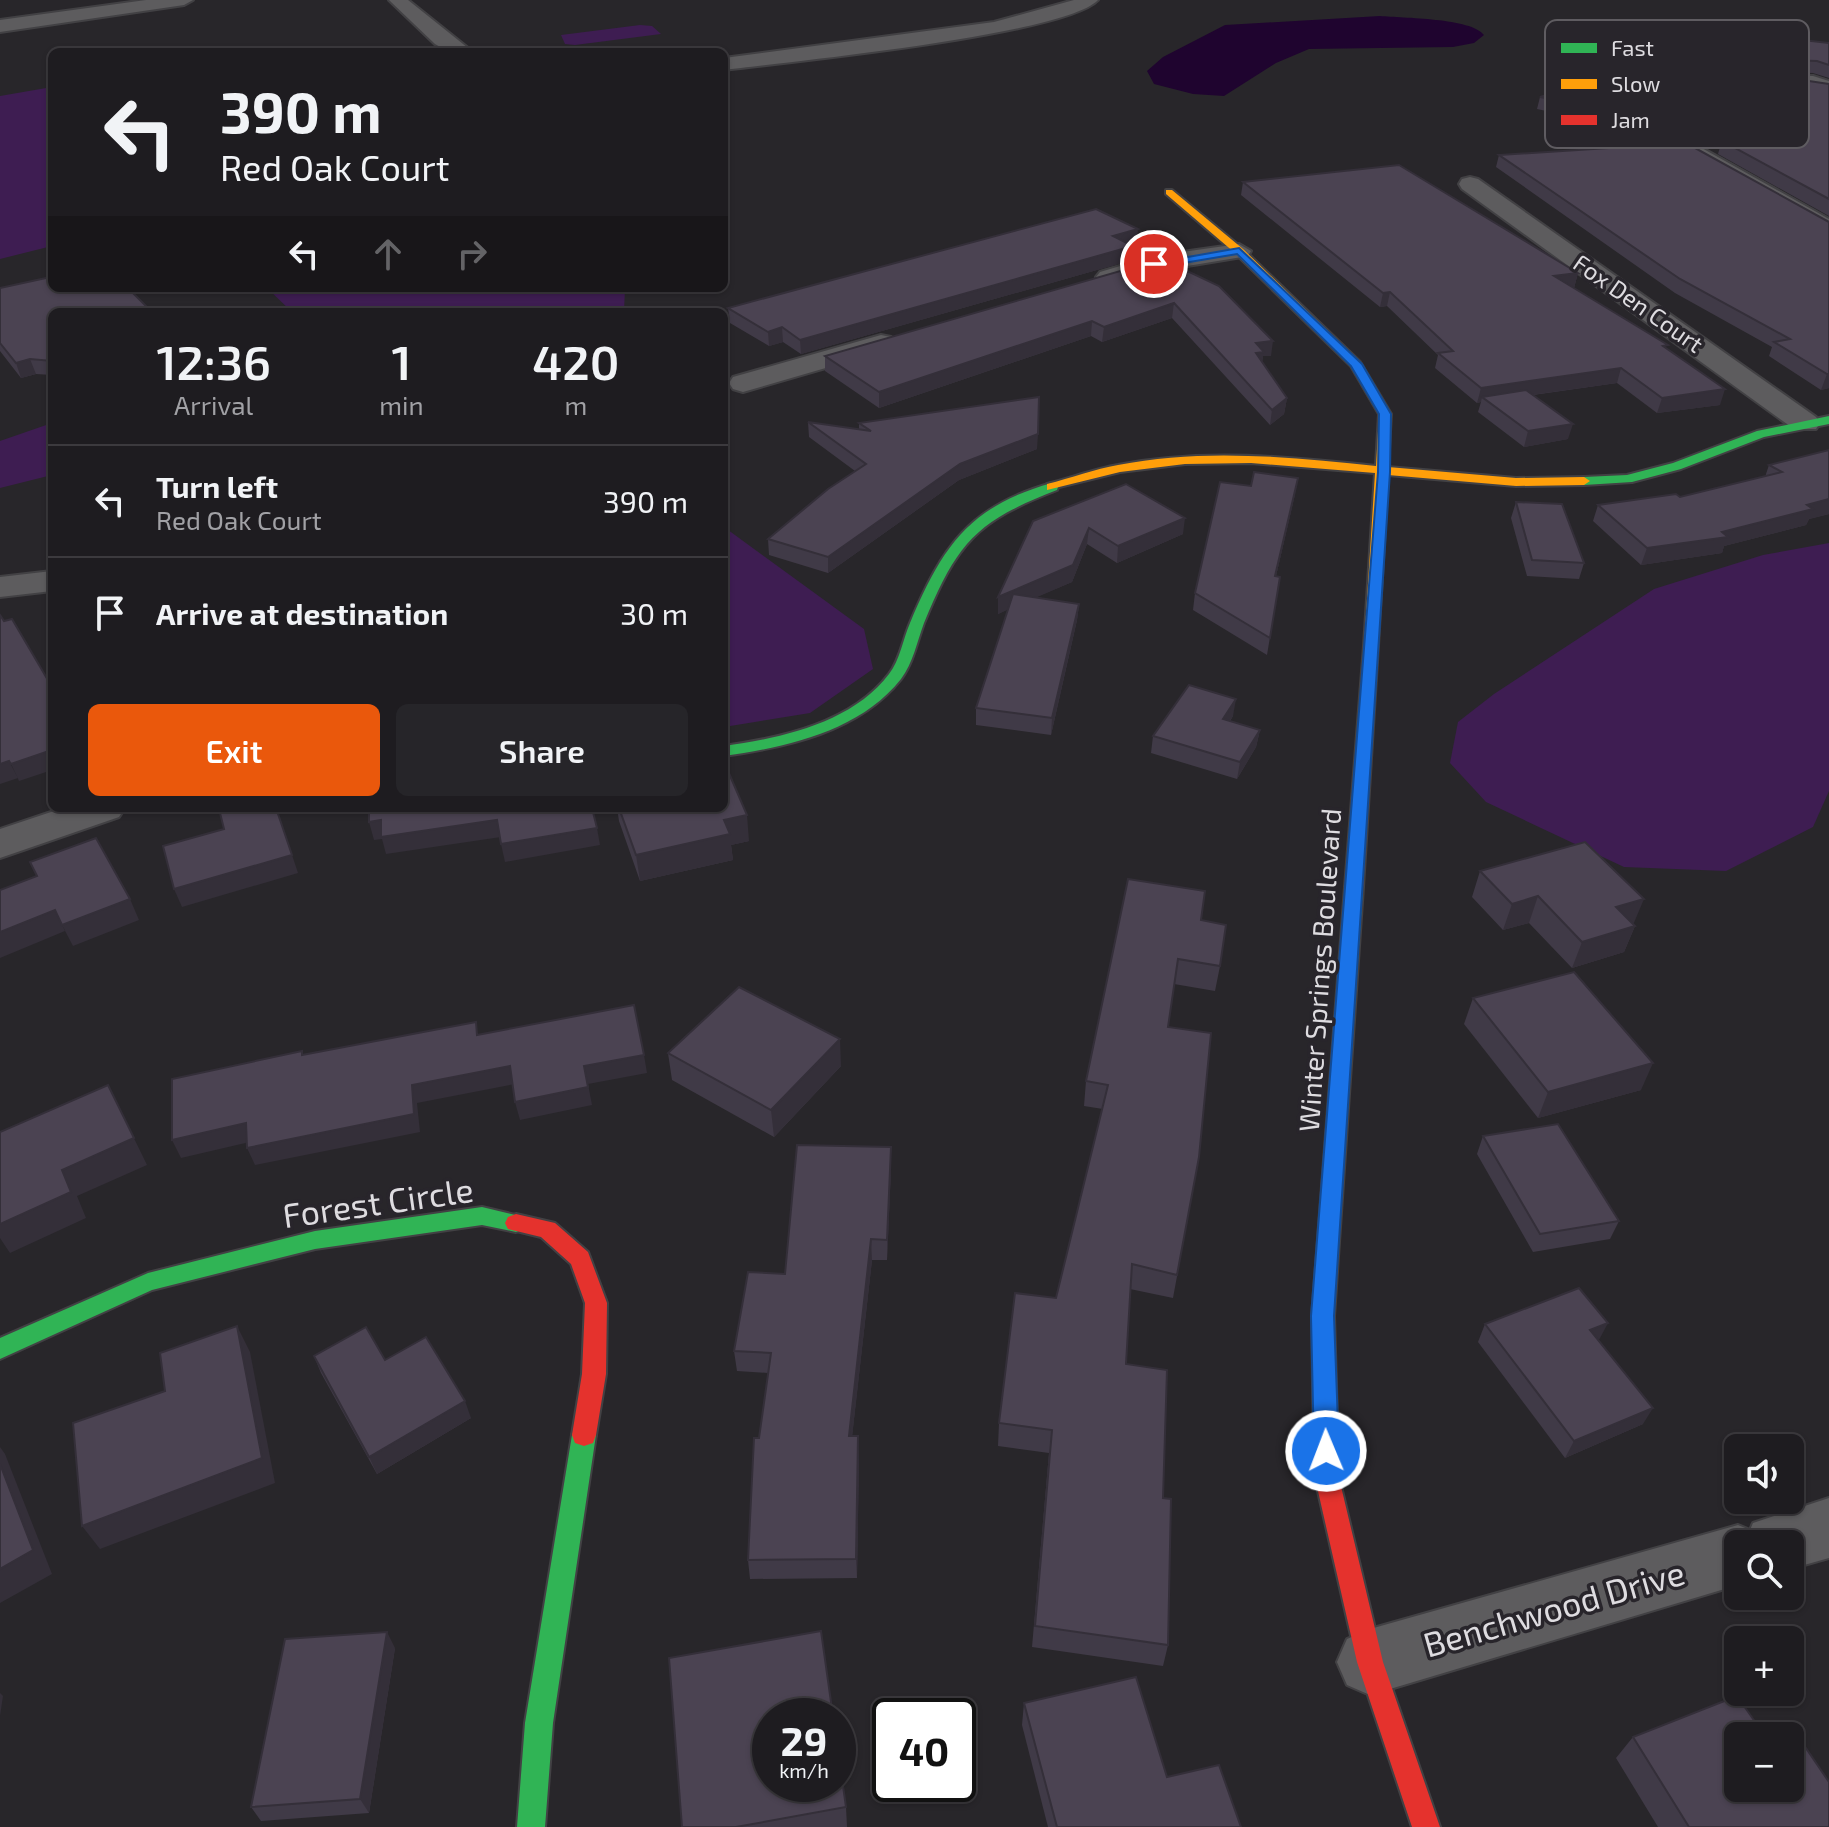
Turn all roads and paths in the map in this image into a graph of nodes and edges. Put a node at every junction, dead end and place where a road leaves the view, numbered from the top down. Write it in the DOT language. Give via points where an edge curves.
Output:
graph roads {
  1 [pos="184,0"];
  2 [pos="398,0"];
  3 [pos="1089,0"];
  4 [pos="0,26"];
  5 [pos="456,48"];
  6 [pos="728,63"];
  7 [pos="1809,82"];
  8 [pos="1829,88"];
  9 [pos="1686,148"];
  10 [pos="1470,184"];
  11 [pos="1169,192"];
  12 [pos="1829,229"];
  13 [pos="1239,251"];
  14 [pos="1077,286"];
  15 [pos="910,334"];
  16 [pos="743,383"];
  17 [pos="1817,421"];
  18 [pos="1384,472"];
  19 [pos="48,581"];
  20 [pos="0,587"];
  21 [pos="728,750"];
  22 [pos="93,812"];
  23 [pos="0,844"];
  24 [pos="0,1349"];
  25 [pos="1829,1528"];
  26 [pos="1804,1535"];
  27 [pos="1724,1559"];
  28 [pos="1370,1662"];
  29 [pos="531,1827"];
  30 [pos="1426,1827"];
  1 -- 4 [label="street"];
  2 -- 5 [label="street"];
  3 -- 6 [label="street" via="994,28"];
  7 -- 8 [label="street"];
  9 -- 12 [label="street"];
  10 -- 17 [label="street, Fox Den Court"];
  11 -- 13 [label="street, Winter Springs Boulevard"];
  13 -- 14 [label="street" via="1154,264"];
  13 -- 18 [label="street, Winter Springs Boulevard" via="1356,364 1385,414"];
  15 -- 16 [label="street"];
  17 -- 18 [label="street" via="1627,479 1539,484"];
  18 -- 21 [label="street" via="1273,457 1213,456 1144,461 1029,495 959,538 940,566 895,677 845,718 778,744"];
  18 -- 28 [label="street, Winter Springs Boulevard" via="1323,1316 1327,1478"];
  19 -- 20 [label="street"];
  22 -- 23 [label="street"];
  24 -- 29 [label="street, Forest Circle" via="148,1282 315,1240 482,1216 547,1229 580,1259 596,1303 594,1374 539,1723"];
  25 -- 26 [label="street"];
  27 -- 28 [label="street, Benchwood Drive"];
  28 -- 30 [label="street, Winter Springs Boulevard"];
}
